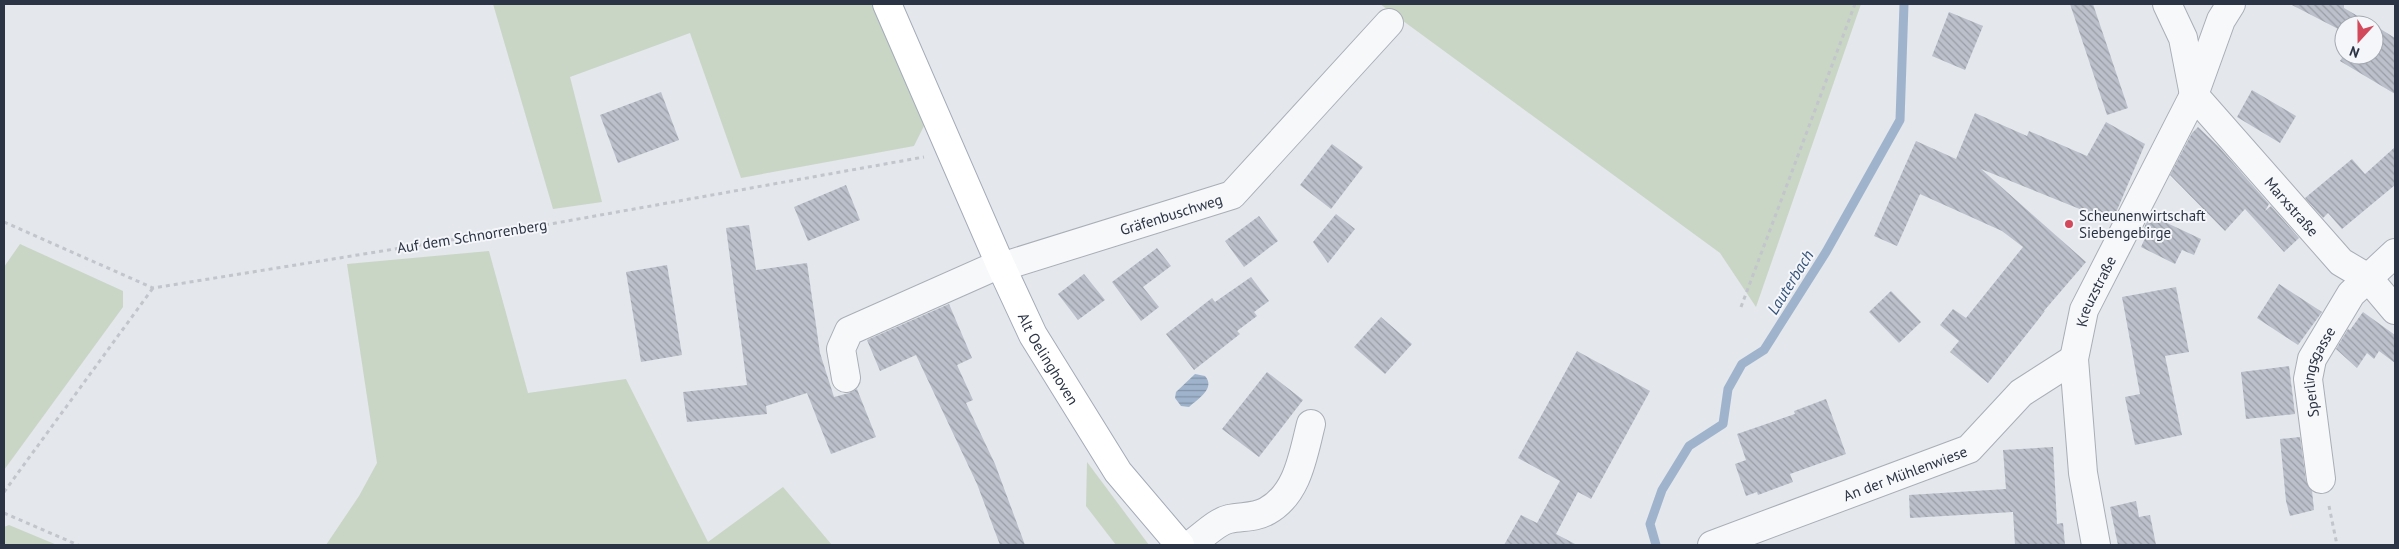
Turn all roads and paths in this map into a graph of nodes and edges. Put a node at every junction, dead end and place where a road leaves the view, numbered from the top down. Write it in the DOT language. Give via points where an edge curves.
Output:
graph roads {
  1 [pos="887,4"];
  2 [pos="1855,4"];
  3 [pos="2167,4"];
  4 [pos="2231,4"];
  5 [pos="1388,23"];
  6 [pos="2194,95"];
  7 [pos="952,153"];
  8 [pos="4,222"];
  9 [pos="2395,253"];
  10 [pos="1000,266"];
  11 [pos="2368,278"];
  12 [pos="153,288"];
  13 [pos="1741,307"];
  14 [pos="2395,310"];
  15 [pos="2074,359"];
  16 [pos="846,378"];
  17 [pos="1311,424"];
  18 [pos="2321,479"];
  19 [pos="4,492"];
  20 [pos="4,514"];
  21 [pos="78,545"];
  22 [pos="1180,545"];
  23 [pos="1190,545"];
  24 [pos="1712,545"];
  25 [pos="2096,545"];
  26 [pos="2337,545"];
  1 -- 7 [label="main road, Alt Oelinghoven"];
  2 -- 13 [label="path"];
  3 -- 6 [label="street" via="2183,38"];
  4 -- 6 [label="street, Kreuzstraße" via="2221,20"];
  5 -- 10 [label="street, Gräfenbuschweg" via="1232,195"];
  6 -- 11 [label="street, Marxstraße" via="2341,262"];
  6 -- 15 [label="street, Kreuzstraße" via="2084,310"];
  7 -- 10 [label="main road, Alt Oelinghoven"];
  7 -- 12 [label="path, Auf dem Schnorrenberg" via="566,221"];
  8 -- 12 [label="path"];
  9 -- 11 [label="street, Sperlingsgasse"];
  10 -- 16 [label="street, Gräfenbuschweg" via="849,330 841,349"];
  10 -- 22 [label="main road, Alt Oelinghoven" via="1033,335 1118,472"];
  11 -- 14 [label="street, Marxstraße"];
  11 -- 18 [label="street, Sperlingsgasse" via="2352,294 2312,359 2308,379"];
  12 -- 19 [label="path"];
  15 -- 24 [label="street, An der Mühlenwiese" via="2021,393 1969,449"];
  15 -- 25 [label="street, Kreuzstraße" via="2083,473"];
  17 -- 23 [label="street" via="1298,473 1282,500 1252,517 1227,520"];
  18 -- 26 [label="path"];
  20 -- 21 [label="path"];
}
